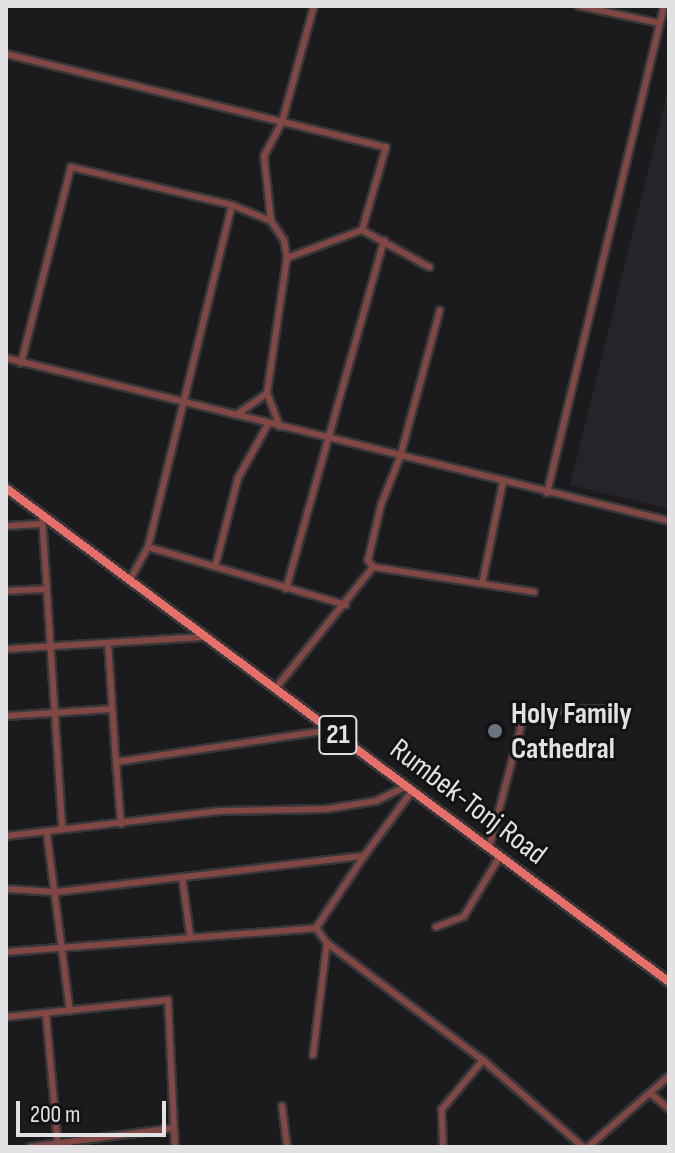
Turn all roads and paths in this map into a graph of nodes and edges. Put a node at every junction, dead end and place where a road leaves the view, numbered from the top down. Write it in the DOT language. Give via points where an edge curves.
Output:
graph roads {
  1 [pos="314,6"];
  2 [pos="579,6"];
  3 [pos="664,6"];
  4 [pos="659,23"];
  5 [pos="6,55"];
  6 [pos="282,122"];
  7 [pos="232,205"];
  8 [pos="271,221"];
  9 [pos="362,230"];
  10 [pos="384,240"];
  11 [pos="287,258"];
  12 [pos="429,267"];
  13 [pos="440,310"];
  14 [pos="6,358"];
  15 [pos="21,363"];
  16 [pos="267,393"];
  17 [pos="182,402"];
  18 [pos="236,415"];
  19 [pos="268,424"];
  20 [pos="280,427"];
  21 [pos="330,439"];
  22 [pos="400,457"];
  23 [pos="503,482"];
  24 [pos="6,488"];
  25 [pos="547,493"];
  26 [pos="42,519"];
  27 [pos="669,521"];
  28 [pos="6,526"];
  29 [pos="148,547"];
  30 [pos="215,567"];
  31 [pos="373,567"];
  32 [pos="130,579"];
  33 [pos="482,584"];
  34 [pos="46,589"];
  35 [pos="286,589"];
  36 [pos="6,591"];
  37 [pos="534,592"];
  38 [pos="346,605"];
  39 [pos="205,637"];
  40 [pos="108,643"];
  41 [pos="49,646"];
  42 [pos="6,649"];
  43 [pos="275,689"];
  44 [pos="112,709"];
  45 [pos="608,709"];
  46 [pos="53,713"];
  47 [pos="6,716"];
  48 [pos="330,730"];
  49 [pos="116,762"];
  50 [pos="409,789"];
  51 [pos="121,824"];
  52 [pos="62,827"];
  53 [pos="47,835"];
  54 [pos="6,836"];
  55 [pos="489,848"];
  56 [pos="364,856"];
  57 [pos="500,856"];
  58 [pos="182,877"];
  59 [pos="6,889"];
  60 [pos="56,892"];
  61 [pos="436,927"];
  62 [pos="316,928"];
  63 [pos="190,935"];
  64 [pos="327,943"];
  65 [pos="60,948"];
  66 [pos="6,952"];
  67 [pos="669,982"];
  68 [pos="70,1011"];
  69 [pos="46,1014"];
  70 [pos="6,1017"];
  71 [pos="313,1055"];
  72 [pos="483,1060"];
  73 [pos="669,1076"];
  74 [pos="650,1093"];
  75 [pos="282,1106"];
  76 [pos="669,1109"];
  77 [pos="174,1128"];
  78 [pos="58,1145"];
  79 [pos="583,1146"];
  80 [pos="30,1147"];
  81 [pos="175,1147"];
  82 [pos="287,1147"];
  83 [pos="443,1147"];
  1 -- 6 [label="street"];
  2 -- 4 [label="street"];
  3 -- 4 [label="street"];
  4 -- 25 [label="street"];
  5 -- 6 [label="street"];
  6 -- 8 [label="street" via="264,156"];
  6 -- 9 [label="street" via="386,147"];
  7 -- 8 [label="street"];
  7 -- 15 [label="street" via="71,167"];
  7 -- 17 [label="street"];
  8 -- 11 [label="street" via="284,240"];
  9 -- 10 [label="street"];
  9 -- 11 [label="street"];
  10 -- 12 [label="street"];
  10 -- 21 [label="street"];
  11 -- 16 [label="street"];
  13 -- 22 [label="street"];
  14 -- 15 [label="street"];
  15 -- 17 [label="street"];
  16 -- 18 [label="street"];
  16 -- 20 [label="street"];
  17 -- 18 [label="street"];
  17 -- 29 [label="street"];
  18 -- 19 [label="street"];
  19 -- 20 [label="street"];
  19 -- 30 [label="street" via="238,478"];
  20 -- 21 [label="street"];
  21 -- 22 [label="street"];
  21 -- 35 [label="street"];
  22 -- 23 [label="street"];
  22 -- 31 [label="street" via="381,505 368,560"];
  23 -- 25 [label="street"];
  23 -- 33 [label="street"];
  24 -- 26 [label="main road, Rumbek-Tonj Road / 21"];
  25 -- 27 [label="street"];
  26 -- 28 [label="street"];
  26 -- 32 [label="main road, Rumbek-Tonj Road / 21"];
  26 -- 34 [label="street"];
  29 -- 30 [label="street"];
  29 -- 32 [label="street"];
  30 -- 35 [label="street"];
  31 -- 33 [label="street"];
  31 -- 38 [label="street"];
  32 -- 39 [label="main road, Rumbek-Tonj Road / 21"];
  33 -- 37 [label="street"];
  34 -- 36 [label="street"];
  34 -- 41 [label="street"];
  35 -- 38 [label="street"];
  38 -- 43 [label="street"];
  39 -- 40 [label="street"];
  39 -- 43 [label="main road, Rumbek-Tonj Road / 21"];
  40 -- 41 [label="street"];
  40 -- 44 [label="street"];
  41 -- 42 [label="street"];
  41 -- 46 [label="street"];
  43 -- 48 [label="main road, Rumbek-Tonj Road / 21"];
  44 -- 46 [label="street"];
  44 -- 49 [label="street"];
  45 -- 55 [label="street" via="525,711"];
  46 -- 47 [label="street"];
  46 -- 52 [label="street"];
  48 -- 49 [label="street"];
  48 -- 50 [label="main road, Rumbek-Tonj Road / 21"];
  49 -- 51 [label="street"];
  50 -- 51 [label="street" via="326,809 220,811"];
  50 -- 55 [label="main road, Rumbek-Tonj Road / 21"];
  50 -- 56 [label="street"];
  51 -- 52 [label="street"];
  52 -- 53 [label="street"];
  53 -- 54 [label="street"];
  53 -- 60 [label="street"];
  55 -- 57 [label="main road, Rumbek-Tonj Road / 21"];
  56 -- 58 [label="street"];
  56 -- 62 [label="street"];
  57 -- 61 [label="street" via="464,916"];
  57 -- 67 [label="main road, Rumbek-Tonj Road / 21"];
  58 -- 60 [label="street"];
  58 -- 63 [label="street"];
  59 -- 60 [label="street"];
  60 -- 65 [label="street"];
  62 -- 63 [label="street"];
  62 -- 64 [label="street"];
  63 -- 65 [label="street"];
  64 -- 71 [label="street"];
  64 -- 72 [label="street"];
  65 -- 66 [label="street"];
  65 -- 68 [label="street"];
  68 -- 69 [label="street"];
  68 -- 77 [label="street" via="168,1000"];
  69 -- 70 [label="street"];
  69 -- 78 [label="street"];
  72 -- 79 [label="street"];
  72 -- 83 [label="street" via="442,1109"];
  73 -- 74 [label="street"];
  74 -- 76 [label="street"];
  74 -- 79 [label="street"];
  75 -- 82 [label="street"];
  77 -- 78 [label="street"];
  77 -- 81 [label="street"];
  78 -- 80 [label="street"];
}
